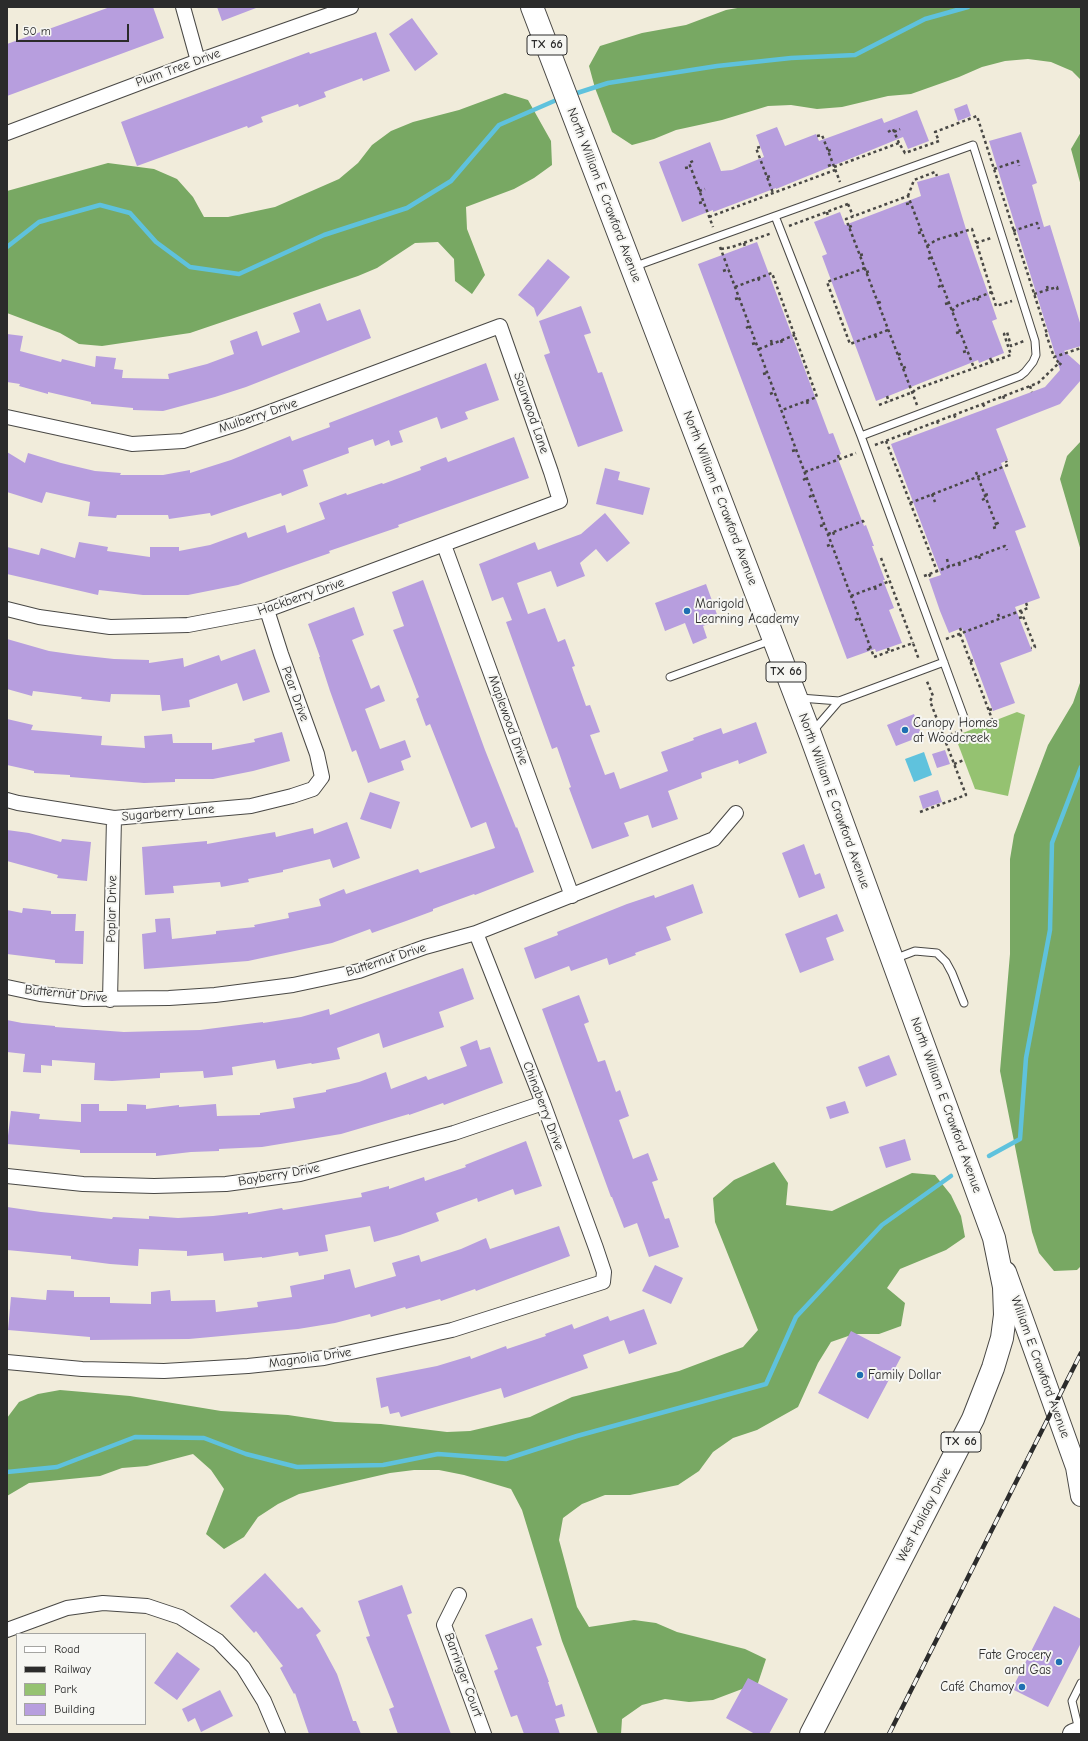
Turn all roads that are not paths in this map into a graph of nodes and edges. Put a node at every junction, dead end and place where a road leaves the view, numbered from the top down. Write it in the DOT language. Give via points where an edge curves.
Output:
graph roads {
  1 [pos="184,7"];
  2 [pos="351,7"];
  3 [pos="532,7"];
  4 [pos="198,61"];
  5 [pos="7,133"];
  6 [pos="775,216"];
  7 [pos="632,268"];
  8 [pos="500,326"];
  9 [pos="7,417"];
  10 [pos="861,436"];
  11 [pos="560,501"];
  12 [pos="444,545"];
  13 [pos="7,609"];
  14 [pos="267,610"];
  15 [pos="774,639"];
  16 [pos="944,662"];
  17 [pos="670,677"];
  18 [pos="796,698"];
  19 [pos="839,701"];
  20 [pos="965,720"];
  21 [pos="810,734"];
  22 [pos="322,777"];
  23 [pos="7,800"];
  24 [pos="736,814"];
  25 [pos="114,818"];
  26 [pos="572,896"];
  27 [pos="476,933"];
  28 [pos="892,960"];
  29 [pos="7,987"];
  30 [pos="110,1000"];
  31 [pos="964,1003"];
  32 [pos="543,1102"];
  33 [pos="7,1176"];
  34 [pos="994,1238"];
  35 [pos="603,1282"];
  36 [pos="7,1362"];
  37 [pos="1081,1496"];
  38 [pos="459,1595"];
  39 [pos="7,1630"];
  40 [pos="1081,1682"];
  41 [pos="1078,1732"];
  42 [pos="278,1734"];
  43 [pos="484,1734"];
  44 [pos="812,1734"];
  1 -- 4 [label="street"];
  2 -- 4 [label="street, Plum Tree Drive"];
  3 -- 7 [label="main road, North William E Crawford Avenue / TX 66"];
  4 -- 5 [label="street, Plum Tree Drive"];
  6 -- 7 [label="lane"];
  6 -- 10 [label="lane"];
  6 -- 10 [label="lane" via="973,145 1034,338 1036,355 1025,372"];
  7 -- 15 [label="main road, North William E Crawford Avenue / TX 66"];
  8 -- 9 [label="street, Mulberry Drive" via="243,422 183,440 132,444"];
  8 -- 11 [label="street, Sourwood Lane"];
  10 -- 16 [label="lane"];
  11 -- 12 [label="street, Hackberry Drive"];
  12 -- 14 [label="street, Hackberry Drive"];
  12 -- 26 [label="street, Maplewood Drive"];
  13 -- 14 [label="street, Hackberry Drive" via="39,617 110,627 188,625"];
  14 -- 22 [label="street, Pear Drive" via="317,754"];
  15 -- 17 [label="lane"];
  15 -- 18 [label="main road, North William E Crawford Avenue / TX 66"];
  16 -- 19 [label="lane"];
  16 -- 20 [label="lane"];
  18 -- 19 [label="lane"];
  18 -- 21 [label="main road, North William E Crawford Avenue / TX 66"];
  19 -- 21 [label="lane"];
  21 -- 28 [label="main road, North William E Crawford Avenue / TX 66"];
  22 -- 25 [label="street, Sugarberry Lane" via="313,789 251,806"];
  23 -- 25 [label="street, Sugarberry Lane"];
  24 -- 26 [label="street, Butternut Drive" via="714,839"];
  25 -- 30 [label="street, Poplar Drive"];
  26 -- 27 [label="street, Butternut Drive"];
  27 -- 30 [label="street, Butternut Drive" via="359,971 293,985 215,995"];
  27 -- 32 [label="street, Chinaberry Drive"];
  28 -- 31 [label="lane" via="915,951 937,953 952,973"];
  28 -- 34 [label="main road, North William E Crawford Avenue / TX 66"];
  29 -- 30 [label="street, Butternut Drive" via="40,994"];
  32 -- 33 [label="street, Bayberry Drive" via="454,1133 300,1174 226,1184 154,1186 83,1184"];
  32 -- 35 [label="street, Chinaberry Drive" via="600,1260 604,1272"];
  34 -- 37 [label="main road, William E Crawford Avenue" via="1076,1467"];
  34 -- 44 [label="main road, West Holiday Drive / TX 66" via="1004,1287 1005,1316 994,1368 973,1419"];
  35 -- 36 [label="street, Magnolia Drive" via="452,1330 324,1358 164,1371 82,1369"];
  38 -- 43 [label="street, Barringer Court" via="444,1625"];
  39 -- 42 [label="street" via="67,1608 103,1603 147,1606 180,1617 218,1642 243,1667 264,1701"];
  40 -- 41 [label="lane" via="1072,1701"];
}
